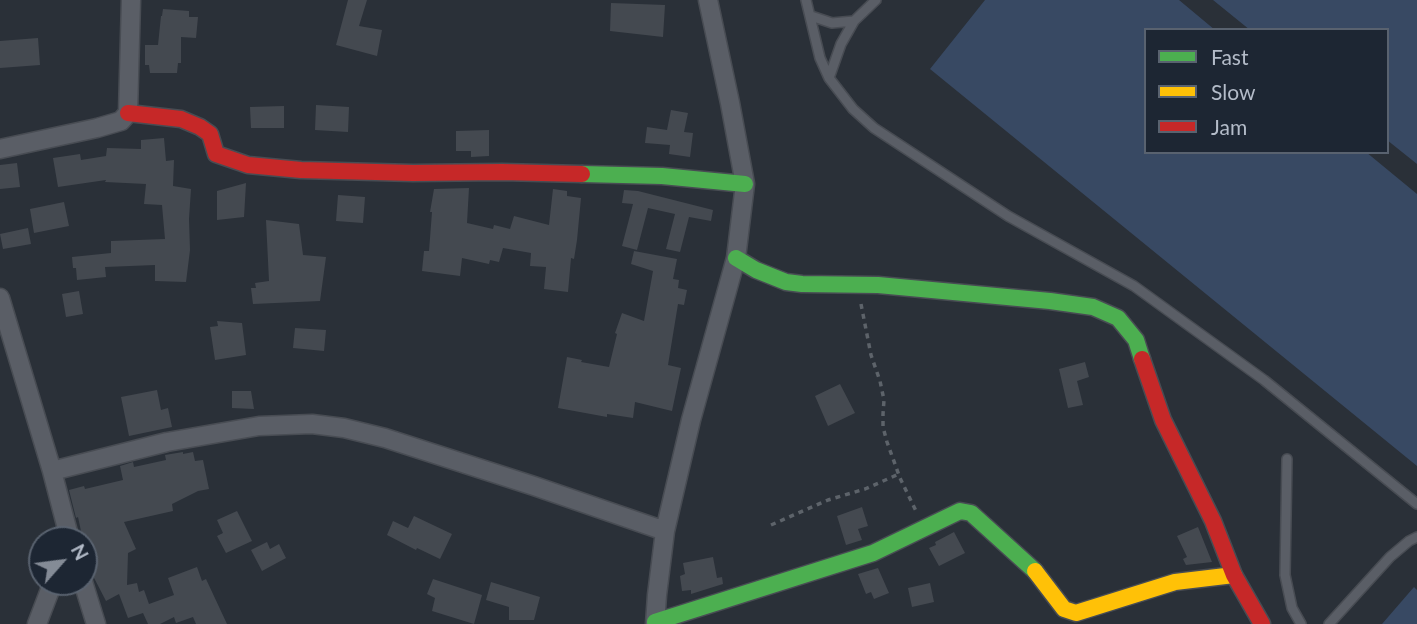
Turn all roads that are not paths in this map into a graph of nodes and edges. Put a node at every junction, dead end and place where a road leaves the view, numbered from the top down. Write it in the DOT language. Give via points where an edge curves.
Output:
graph roads {
  1 [pos="131,0"];
  2 [pos="708,0"];
  3 [pos="806,0"];
  4 [pos="876,0"];
  5 [pos="811,16"];
  6 [pos="854,21"];
  7 [pos="829,78"];
  8 [pos="128,113"];
  9 [pos="0,149"];
  10 [pos="745,184"];
  11 [pos="736,258"];
  12 [pos="0,298"];
  13 [pos="1287,459"];
  14 [pos="51,471"];
  15 [pos="1417,505"];
  16 [pos="66,526"];
  17 [pos="664,531"];
  18 [pos="1417,537"];
  19 [pos="1234,575"];
  20 [pos="48,596"];
  21 [pos="87,596"];
  22 [pos="655,623"];
  23 [pos="37,624"];
  24 [pos="96,624"];
  25 [pos="1262,624"];
  26 [pos="1301,624"];
  27 [pos="1329,624"];
  1 -- 8 [label="street"];
  2 -- 10 [label="street"];
  3 -- 5 [label="lane"];
  4 -- 6 [label="lane"];
  5 -- 6 [label="lane" via="832,23"];
  5 -- 7 [label="lane"];
  6 -- 7 [label="lane"];
  7 -- 15 [label="lane" via="874,128 1008,216 1134,286 1264,380"];
  8 -- 9 [label="street" via="121,121 97,128"];
  8 -- 10 [label="street" via="181,119 200,127 209,135 216,154 248,165 300,170 662,176"];
  10 -- 11 [label="street"];
  11 -- 17 [label="street"];
  11 -- 19 [label="street" via="786,282 1050,301 1094,307 1118,318 1136,340 1163,421 1213,521"];
  12 -- 14 [label="street"];
  13 -- 26 [label="lane" via="1285,575 1292,608"];
  14 -- 16 [label="street"];
  14 -- 17 [label="street" via="167,442 259,426 312,424 385,438"];
  17 -- 22 [label="street"];
  18 -- 27 [label="lane" via="1390,556"];
  19 -- 22 [label="street" via="1175,582 1071,612 1033,569 971,513 960,511 873,553"];
  19 -- 25 [label="street"];
  20 -- 23 [label="street"];
  21 -- 24 [label="street"];
}
